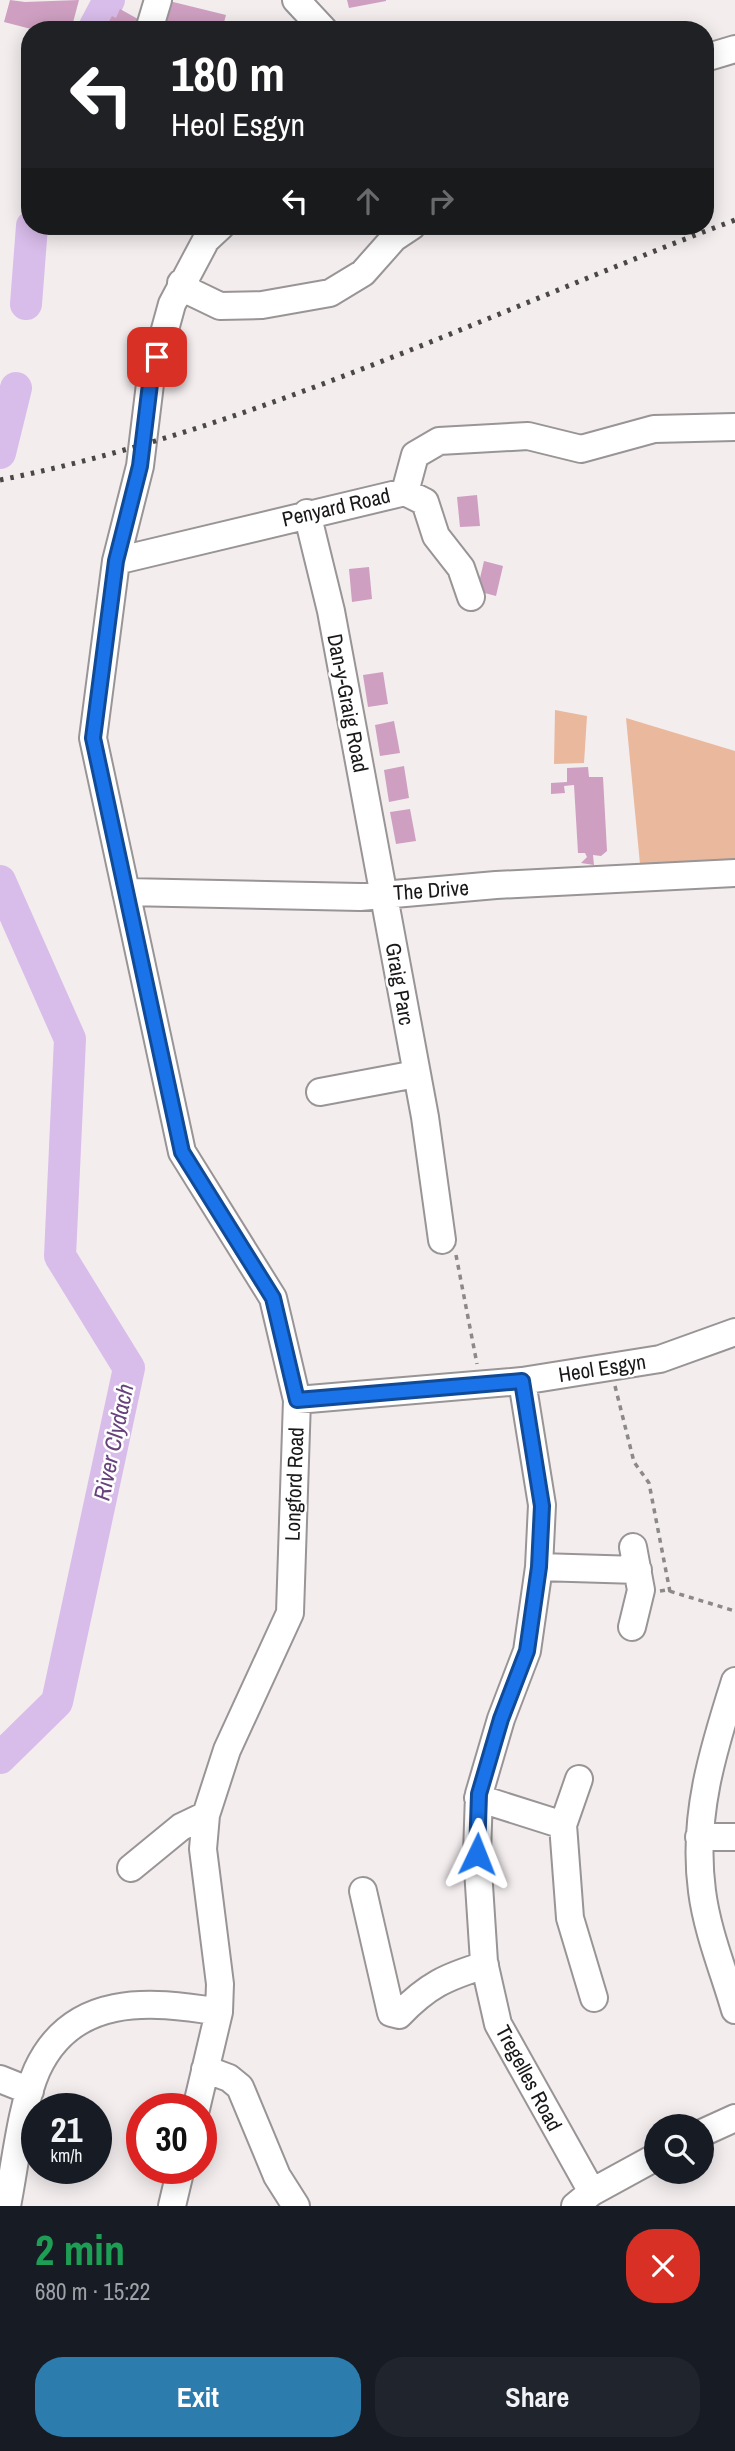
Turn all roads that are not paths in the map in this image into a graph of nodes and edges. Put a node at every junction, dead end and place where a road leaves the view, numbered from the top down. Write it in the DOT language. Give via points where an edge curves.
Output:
graph roads {
  1 [pos="158,0"];
  2 [pos="296,0"];
  3 [pos="152,21"];
  4 [pos="316,21"];
  5 [pos="211,235"];
  6 [pos="398,235"];
  7 [pos="181,283"];
  8 [pos="735,427"];
  9 [pos="405,492"];
  10 [pos="307,513"];
  11 [pos="116,561"];
  12 [pos="471,597"];
  13 [pos="735,873"];
  14 [pos="126,892"];
  15 [pos="383,893"];
  16 [pos="416,1074"];
  17 [pos="320,1091"];
  18 [pos="442,1240"];
  19 [pos="735,1332"];
  20 [pos="522,1381"];
  21 [pos="297,1400"];
  22 [pos="539,1567"];
  23 [pos="632,1627"];
  24 [pos="735,1681"];
  25 [pos="579,1779"];
  26 [pos="478,1798"];
  27 [pos="206,1815"];
  28 [pos="563,1825"];
  29 [pos="699,1837"];
  30 [pos="735,1837"];
  31 [pos="131,1868"];
  32 [pos="363,1891"];
  33 [pos="485,1965"];
  34 [pos="594,1998"];
  35 [pos="735,2010"];
  36 [pos="219,2012"];
  37 [pos="205,2069"];
  38 [pos="0,2079"];
  39 [pos="30,2091"];
  40 [pos="199,2093"];
  41 [pos="735,2118"];
  42 [pos="714,2128"];
  43 [pos="644,2164"];
  44 [pos="177,2184"];
  45 [pos="583,2199"];
  46 [pos="7,2206"];
  47 [pos="172,2206"];
  48 [pos="296,2206"];
  1 -- 3 [label="street"];
  2 -- 4 [label="street"];
  5 -- 7 [label="street, Longford Road"];
  6 -- 7 [label="street" via="363,273 330,293 262,305 220,306"];
  7 -- 11 [label="street, Longford Road" via="150,384 140,466"];
  8 -- 9 [label="street, Penyard Road" via="654,429 581,449 528,436 439,440 415,455"];
  9 -- 10 [label="street, Penyard Road"];
  9 -- 12 [label="street" via="425,502 436,536 461,568"];
  10 -- 11 [label="street, Penyard Road"];
  10 -- 15 [label="street, Dan-y-Graig Road" via="331,611"];
  11 -- 14 [label="street, Longford Road" via="93,738"];
  13 -- 15 [label="street, The Drive" via="545,876"];
  14 -- 15 [label="street, The Drive" via="359,897"];
  14 -- 21 [label="street, Longford Road" via="182,1152 273,1298"];
  15 -- 16 [label="street, Graig Parc"];
  16 -- 17 [label="street"];
  16 -- 18 [label="street, Graig Parc"];
  19 -- 20 [label="street, Heol Esgyn" via="660,1359"];
  20 -- 21 [label="street, Heol Esgyn"];
  20 -- 22 [label="street, Tregelles Road" via="542,1506"];
  21 -- 27 [label="street, Longford Road" via="290,1613 227,1750"];
  22 -- 23 [label="street" via="637,1571"];
  22 -- 26 [label="street, Tregelles Road" via="527,1651"];
  24 -- 29 [label="street" via="700,1809"];
  25 -- 28 [label="street"];
  26 -- 28 [label="street"];
  26 -- 33 [label="street, Tregelles Road"];
  27 -- 31 [label="street" via="181,1827"];
  27 -- 36 [label="street, Longford Road" via="203,1849 220,1984"];
  28 -- 34 [label="street" via="570,1918"];
  29 -- 30 [label="street"];
  29 -- 35 [label="street" via="702,1892"];
  32 -- 33 [label="street" via="391,2013 399,2015 443,1978"];
  33 -- 45 [label="street, Tregelles Road" via="498,2024"];
  36 -- 37 [label="street, Longford Road"];
  36 -- 39 [label="street" via="168,2003 130,2004 92,2013 58,2039"];
  37 -- 40 [label="street, Longford Road"];
  37 -- 48 [label="street" via="240,2087 277,2176"];
  38 -- 39 [label="street"];
  39 -- 46 [label="street"];
  41 -- 42 [label="street"];
  43 -- 45 [label="street"];
  44 -- 47 [label="street"];
}
